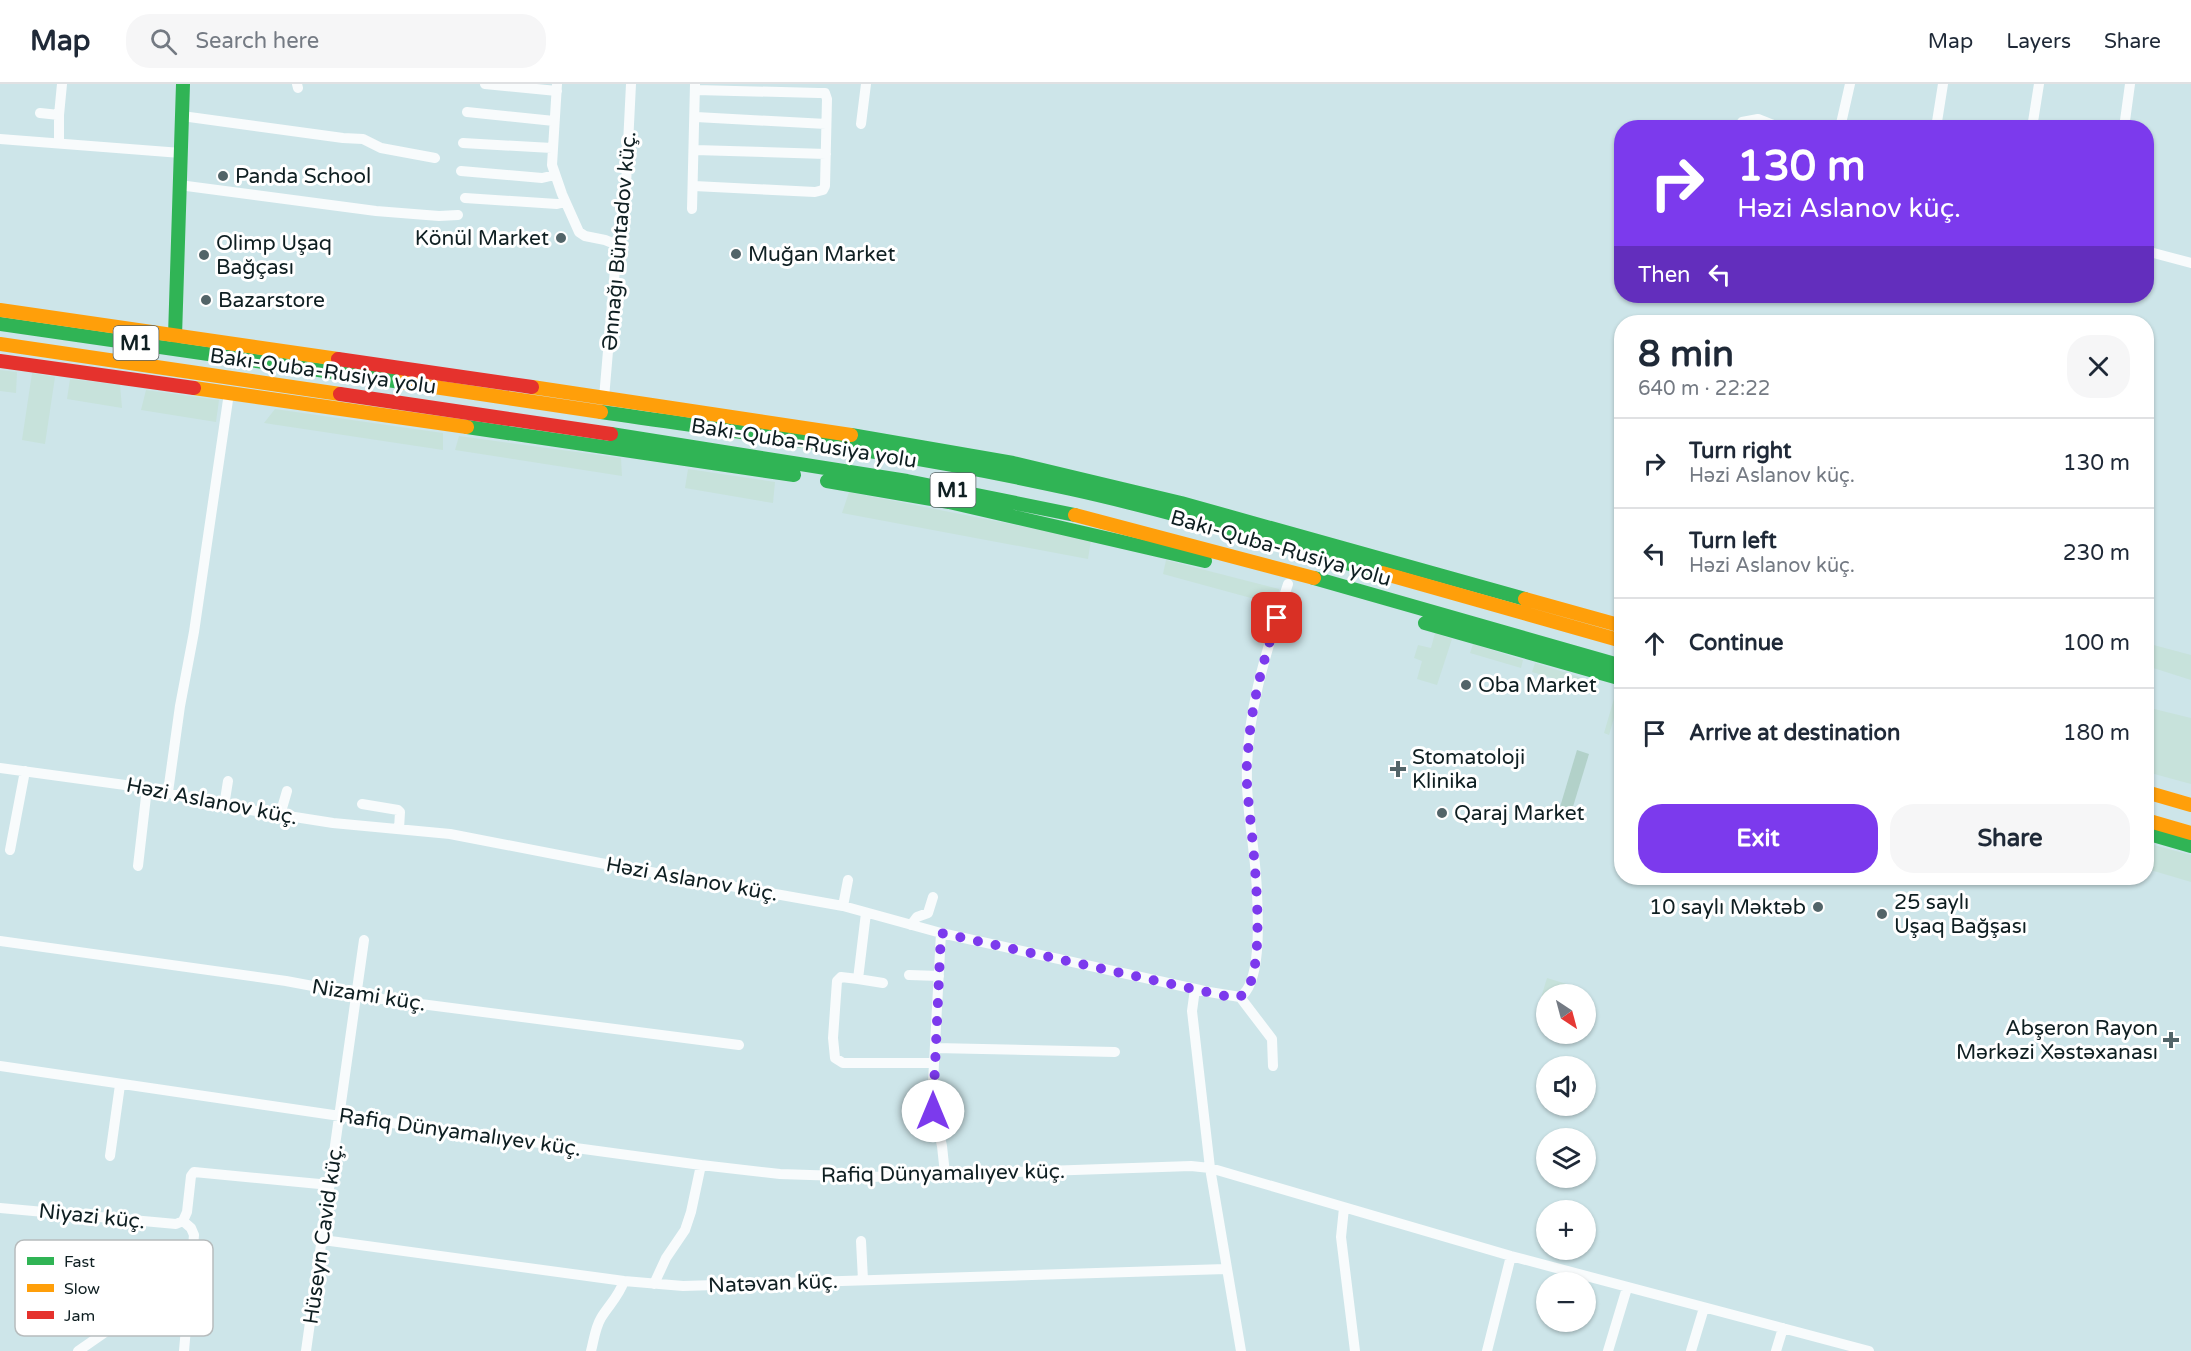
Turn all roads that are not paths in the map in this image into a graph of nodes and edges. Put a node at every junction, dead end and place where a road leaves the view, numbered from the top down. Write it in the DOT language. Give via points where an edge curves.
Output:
graph roads {
  1 [pos="62,84"];
  2 [pos="183,84"];
  3 [pos="485,84"];
  4 [pos="631,84"];
  5 [pos="866,84"];
  6 [pos="1850,84"];
  7 [pos="1943,84"];
  8 [pos="2039,84"];
  9 [pos="2130,84"];
  10 [pos="557,87"];
  11 [pos="696,87"];
  12 [pos="467,112"];
  13 [pos="40,113"];
  14 [pos="59,115"];
  15 [pos="182,116"];
  16 [pos="696,117"];
  17 [pos="1842,120"];
  18 [pos="1937,120"];
  19 [pos="2033,120"];
  20 [pos="2125,120"];
  21 [pos="554,121"];
  22 [pos="826,124"];
  23 [pos="861,124"];
  24 [pos="0,139"];
  25 [pos="59,143"];
  26 [pos="463,143"];
  27 [pos="552,148"];
  28 [pos="695,150"];
  29 [pos="181,153"];
  30 [pos="826,154"];
  31 [pos="435,158"];
  32 [pos="461,171"];
  33 [pos="555,175"];
  34 [pos="179,184"];
  35 [pos="694,186"];
  36 [pos="465,198"];
  37 [pos="565,202"];
  38 [pos="692,209"];
  39 [pos="458,215"];
  40 [pos="620,246"];
  41 [pos="2154,253"];
  42 [pos="2191,263"];
  43 [pos="0,309"];
  44 [pos="0,324"];
  45 [pos="176,336"];
  46 [pos="0,344"];
  47 [pos="0,361"];
  48 [pos="229,393"];
  49 [pos="604,398"];
  50 [pos="1288,584"];
  51 [pos="1614,624"];
  52 [pos="1614,639"];
  53 [pos="1614,664"];
  54 [pos="1614,677"];
  55 [pos="0,768"];
  56 [pos="25,771"];
  57 [pos="228,781"];
  58 [pos="147,788"];
  59 [pos="287,791"];
  60 [pos="168,792"];
  61 [pos="2154,794"];
  62 [pos="362,804"];
  63 [pos="2191,805"];
  64 [pos="224,806"];
  65 [pos="280,815"];
  66 [pos="2154,822"];
  67 [pos="399,829"];
  68 [pos="2191,833"];
  69 [pos="2154,835"];
  70 [pos="2191,846"];
  71 [pos="10,850"];
  72 [pos="138,866"];
  73 [pos="848,880"];
  74 [pos="933,897"];
  75 [pos="843,906"];
  76 [pos="866,913"];
  77 [pos="911,926"];
  78 [pos="941,933"];
  79 [pos="0,940"];
  80 [pos="364,940"];
  81 [pos="909,975"];
  82 [pos="939,976"];
  83 [pos="858,979"];
  84 [pos="883,983"];
  85 [pos="1195,989"];
  86 [pos="355,994"];
  87 [pos="1240,998"];
  88 [pos="739,1045"];
  89 [pos="935,1048"];
  90 [pos="1115,1052"];
  91 [pos="934,1063"];
  92 [pos="0,1066"];
  93 [pos="1273,1066"];
  94 [pos="120,1085"];
  95 [pos="340,1116"];
  96 [pos="110,1156"];
  97 [pos="701,1165"];
  98 [pos="1210,1168"];
  99 [pos="945,1174"];
  100 [pos="330,1185"];
  101 [pos="0,1208"];
  102 [pos="1344,1208"];
  103 [pos="183,1221"];
  104 [pos="194,1240"];
  105 [pos="322,1240"];
  106 [pos="861,1241"];
  107 [pos="1510,1256"];
  108 [pos="1226,1269"];
  109 [pos="863,1280"];
  110 [pos="624,1281"];
  111 [pos="654,1284"];
  112 [pos="1627,1288"];
  113 [pos="1704,1308"];
  114 [pos="1783,1328"];
  115 [pos="100,1336"];
  116 [pos="185,1336"];
  117 [pos="1863,1350"];
  118 [pos="78,1351"];
  119 [pos="184,1351"];
  120 [pos="306,1351"];
  121 [pos="591,1351"];
  122 [pos="1241,1351"];
  123 [pos="1355,1351"];
  124 [pos="1487,1351"];
  125 [pos="1608,1351"];
  126 [pos="1691,1351"];
  127 [pos="1776,1351"];
  1 -- 14 [label="street"];
  2 -- 15 [label="main road"];
  3 -- 10 [label="street"];
  4 -- 40 [label="street, Ənnağı Büntadov küç."];
  5 -- 23 [label="street"];
  6 -- 17 [label="street"];
  7 -- 18 [label="street"];
  8 -- 19 [label="street"];
  9 -- 20 [label="street"];
  10 -- 21 [label="street"];
  11 -- 16 [label="street"];
  11 -- 22 [label="street" via="825,93"];
  12 -- 21 [label="street"];
  13 -- 14 [label="street"];
  14 -- 25 [label="street"];
  15 -- 29 [label="main road"];
  15 -- 31 [label="street" via="363,139 381,148"];
  16 -- 22 [label="street"];
  16 -- 28 [label="street"];
  21 -- 27 [label="street"];
  22 -- 30 [label="street"];
  24 -- 25 [label="street"];
  25 -- 29 [label="street"];
  26 -- 27 [label="street"];
  27 -- 33 [label="street"];
  28 -- 30 [label="street"];
  28 -- 35 [label="street"];
  29 -- 34 [label="main road"];
  30 -- 35 [label="street" via="825,186 820,192"];
  32 -- 33 [label="street" via="542,178"];
  33 -- 37 [label="street"];
  34 -- 39 [label="street" via="376,211"];
  34 -- 45 [label="main road"];
  35 -- 38 [label="street"];
  36 -- 37 [label="street"];
  37 -- 40 [label="street" via="579,232"];
  40 -- 49 [label="street, Ənnağı Büntadov küç."];
  41 -- 42 [label="street"];
  43 -- 45 [label="main road"];
  44 -- 52 [label="main road, Bakı-Quba-Rusiya yolu / M1" via="892,454 993,473 1175,515"];
  45 -- 49 [label="main road"];
  46 -- 53 [label="main road, Bakı-Quba-Rusiya yolu / M1" via="647,438 1065,512"];
  47 -- 48 [label="main road"];
  48 -- 50 [label="main road" via="784,473 938,500 1162,550"];
  48 -- 60 [label="street"];
  49 -- 51 [label="main road" via="795,425 1051,471 1181,503"];
  50 -- 54 [label="main road"];
  50 -- 87 [label="street" via="1251,716 1247,784 1258,923 1250,988"];
  55 -- 56 [label="street, Həzi Aslanov küç."];
  56 -- 58 [label="street, Həzi Aslanov küç."];
  56 -- 71 [label="street"];
  57 -- 64 [label="street"];
  58 -- 60 [label="street, Həzi Aslanov küç."];
  58 -- 72 [label="street"];
  59 -- 65 [label="street"];
  60 -- 64 [label="street, Həzi Aslanov küç."];
  61 -- 63 [label="main road"];
  62 -- 67 [label="street" via="398,810"];
  64 -- 65 [label="street, Həzi Aslanov küç."];
  65 -- 67 [label="street, Həzi Aslanov küç."];
  66 -- 68 [label="main road"];
  67 -- 75 [label="street, Həzi Aslanov küç." via="489,841"];
  69 -- 70 [label="main road"];
  73 -- 75 [label="street"];
  74 -- 77 [label="street" via="928,914 917,917"];
  75 -- 76 [label="street, Həzi Aslanov küç."];
  76 -- 77 [label="street, Həzi Aslanov küç."];
  76 -- 83 [label="street"];
  77 -- 78 [label="street, Həzi Aslanov küç."];
  78 -- 82 [label="street"];
  78 -- 85 [label="street, Həzi Aslanov küç."];
  79 -- 86 [label="street, Nizami küç."];
  80 -- 86 [label="street, Hüseyn Cavid küç."];
  81 -- 82 [label="street"];
  82 -- 89 [label="street"];
  83 -- 84 [label="street"];
  83 -- 91 [label="street" via="841,977 837,981 835,1059 843,1063"];
  85 -- 87 [label="street, Həzi Aslanov küç."];
  85 -- 98 [label="street" via="1192,1011"];
  86 -- 88 [label="street, Nizami küç."];
  86 -- 95 [label="street, Hüseyn Cavid küç."];
  87 -- 93 [label="street" via="1272,1039"];
  89 -- 90 [label="street"];
  89 -- 91 [label="street"];
  91 -- 99 [label="street" via="933,1111"];
  92 -- 94 [label="street, Rafiq Dünyamalıyev küç."];
  94 -- 95 [label="street, Rafiq Dünyamalıyev küç."];
  94 -- 96 [label="street"];
  95 -- 97 [label="street, Rafiq Dünyamalıyev küç."];
  95 -- 100 [label="street, Hüseyn Cavid küç."];
  97 -- 99 [label="street, Rafiq Dünyamalıyev küç." via="818,1177"];
  97 -- 111 [label="street" via="685,1230"];
  98 -- 99 [label="street, Rafiq Dünyamalıyev küç."];
  98 -- 102 [label="street, Rafiq Dünyamalıyev küç."];
  98 -- 108 [label="street"];
  100 -- 103 [label="street" via="194,1172"];
  100 -- 105 [label="street, Hüseyn Cavid küç."];
  101 -- 103 [label="street, Niyazi küç." via="170,1224"];
  102 -- 107 [label="street, Rafiq Dünyamalıyev küç."];
  102 -- 123 [label="street" via="1341,1237"];
  103 -- 104 [label="street" via="191,1228"];
  105 -- 110 [label="street, Natəvan küç."];
  105 -- 120 [label="street, Hüseyn Cavid küç."];
  106 -- 109 [label="street"];
  107 -- 112 [label="street, Rafiq Dünyamalıyev küç."];
  107 -- 124 [label="street"];
  108 -- 109 [label="street, Natəvan küç."];
  108 -- 122 [label="street"];
  109 -- 111 [label="street, Natəvan küç." via="717,1286"];
  110 -- 111 [label="street, Natəvan küç."];
  110 -- 121 [label="street" via="601,1318"];
  112 -- 113 [label="street, Rafiq Dünyamalıyev küç."];
  112 -- 125 [label="street"];
  113 -- 114 [label="street, Rafiq Dünyamalıyev küç."];
  113 -- 126 [label="street"];
  114 -- 117 [label="street, Rafiq Dünyamalıyev küç."];
  114 -- 127 [label="street"];
  115 -- 118 [label="street"];
  116 -- 119 [label="street"];
}
